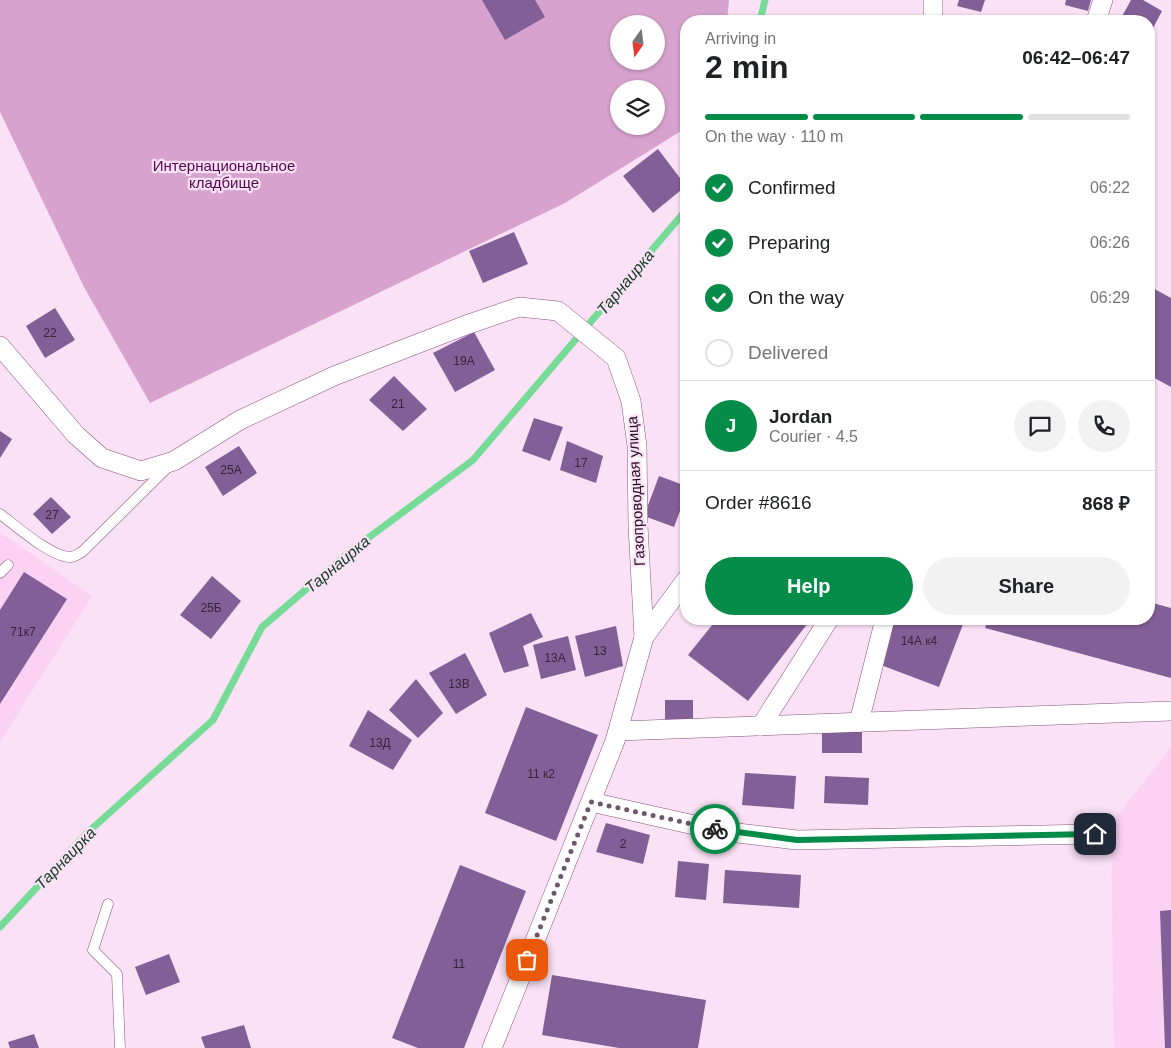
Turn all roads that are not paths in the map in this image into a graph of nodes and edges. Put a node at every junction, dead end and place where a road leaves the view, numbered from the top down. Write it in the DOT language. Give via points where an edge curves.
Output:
graph roads {
  1 [pos="933,0"];
  2 [pos="1103,0"];
  3 [pos="933,15"];
  4 [pos="1098,15"];
  5 [pos="0,346"];
  6 [pos="174,461"];
  7 [pos="0,514"];
  8 [pos="8,565"];
  9 [pos="0,573"];
  10 [pos="680,588"];
  11 [pos="825,625"];
  12 [pos="883,625"];
  13 [pos="644,637"];
  14 [pos="1171,711"];
  15 [pos="859,722"];
  16 [pos="761,726"];
  17 [pos="618,731"];
  18 [pos="591,802"];
  19 [pos="1095,834"];
  20 [pos="108,904"];
  21 [pos="120,1048"];
  22 [pos="492,1048"];
  1 -- 3 [label="street"];
  2 -- 4 [label="street"];
  5 -- 6 [label="street, Газопроводная улица" via="76,435 102,458 140,471"];
  6 -- 7 [label="lane" via="82,552 72,557 47,548"];
  6 -- 13 [label="street, Газопроводная улица" via="240,420 334,376 519,307 558,311 616,358 631,402 637,446"];
  8 -- 9 [label="lane"];
  10 -- 13 [label="street"];
  11 -- 16 [label="street"];
  12 -- 15 [label="street"];
  13 -- 17 [label="street, Газопроводная улица"];
  14 -- 15 [label="street"];
  15 -- 16 [label="street"];
  16 -- 17 [label="street"];
  17 -- 18 [label="street, Газопроводная улица"];
  18 -- 19 [label="street" via="721,831 797,840"];
  18 -- 22 [label="street, Газопроводная улица"];
  20 -- 21 [label="lane" via="93,950 117,974"];
}
